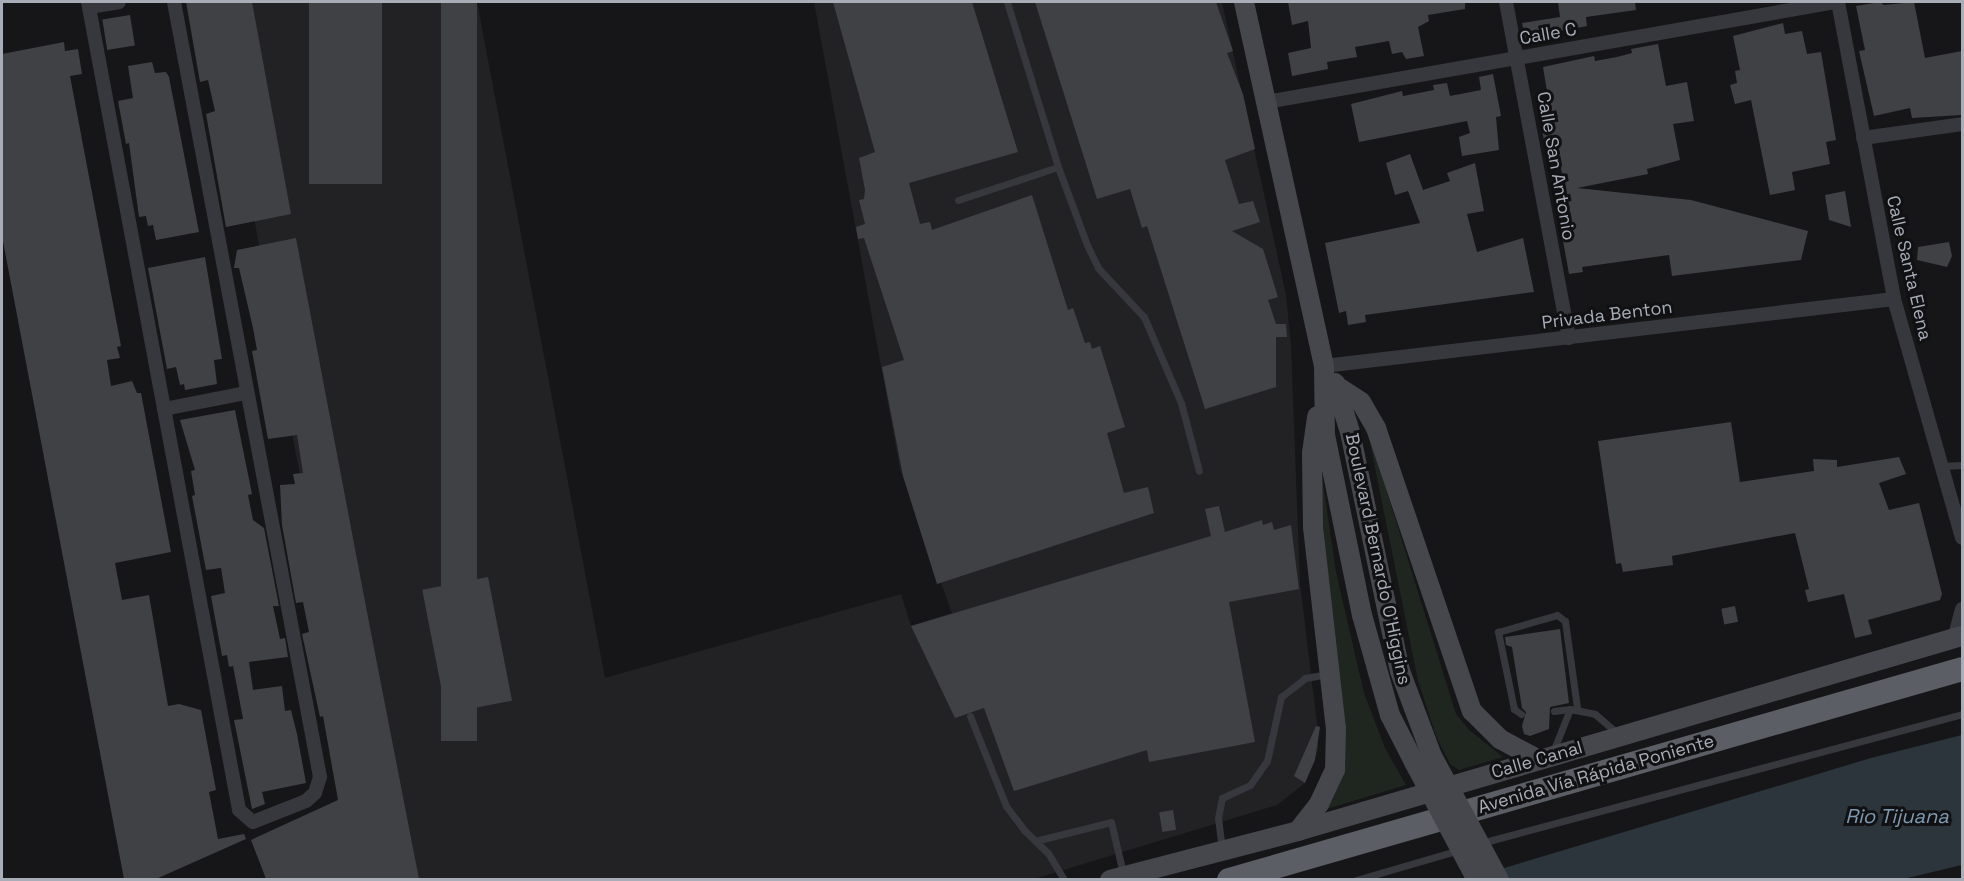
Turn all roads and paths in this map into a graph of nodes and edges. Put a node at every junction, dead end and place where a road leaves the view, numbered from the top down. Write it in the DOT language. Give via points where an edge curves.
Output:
graph roads {
  1 [pos="119,2"];
  2 [pos="174,2"];
  3 [pos="1007,2"];
  4 [pos="1244,2"];
  5 [pos="1506,2"];
  6 [pos="1837,2"];
  7 [pos="89,4"];
  8 [pos="1518,58"];
  9 [pos="1267,102"];
  10 [pos="1962,124"];
  11 [pos="1863,138"];
  12 [pos="1058,167"];
  13 [pos="958,200"];
  14 [pos="1894,299"];
  15 [pos="1569,338"];
  16 [pos="1324,366"];
  17 [pos="1330,390"];
  18 [pos="246,393"];
  19 [pos="164,409"];
  20 [pos="1962,465"];
  21 [pos="1942,466"];
  22 [pos="1199,471"];
  23 [pos="1962,537"];
  24 [pos="1962,609"];
  25 [pos="1958,637"];
  26 [pos="1962,669"];
  27 [pos="1330,673"];
  28 [pos="1574,708"];
  29 [pos="1554,711"];
  30 [pos="1521,714"];
  31 [pos="1962,714"];
  32 [pos="970,716"];
  33 [pos="1620,736"];
  34 [pos="1545,758"];
  35 [pos="1424,759"];
  36 [pos="1298,831"];
  37 [pos="1035,841"];
  38 [pos="1222,851"];
  39 [pos="1117,878"];
  40 [pos="1064,879"];
  41 [pos="1229,879"];
  42 [pos="1356,879"];
  43 [pos="1477,879"];
  44 [pos="1499,879"];
  1 -- 7 [label="street"];
  2 -- 18 [label="street"];
  3 -- 12 [label="lane"];
  4 -- 9 [label="main road, Boulevard Bernardo O'Higgins"];
  5 -- 8 [label="street, Calle San Antonio"];
  6 -- 8 [label="street, Calle C"];
  6 -- 11 [label="street, Calle Santa Elena"];
  7 -- 19 [label="street"];
  8 -- 9 [label="street, Calle C"];
  8 -- 15 [label="street, Calle San Antonio"];
  9 -- 16 [label="main road, Boulevard Bernardo O'Higgins"];
  10 -- 11 [label="street"];
  11 -- 14 [label="street, Calle Santa Elena"];
  12 -- 13 [label="lane"];
  12 -- 22 [label="lane" via="1098,268 1144,317 1165,361"];
  14 -- 15 [label="street, Privada Benton"];
  14 -- 21 [label="street, Calle Santa Elena"];
  15 -- 16 [label="street, Privada Benton"];
  16 -- 17 [label="main road, Boulevard Bernardo O'Higgins"];
  17 -- 27 [label="main road" via="1313,432 1311,476"];
  17 -- 34 [label="main road" via="1361,402 1376,428 1472,711 1500,738"];
  17 -- 35 [label="main road, Boulevard Bernardo O'Higgins"];
  17 -- 35 [label="main road, Boulevard Bernardo O'Higgins" via="1325,435 1378,679 1390,715"];
  18 -- 19 [label="street"];
  18 -- 19 [label="street" via="320,777 315,793 306,801 264,820 247,820 239,810"];
  20 -- 21 [label="lane"];
  21 -- 23 [label="street, Calle Santa Elena"];
  24 -- 25 [label="street"];
  25 -- 33 [label="main road, Calle Canal"];
  26 -- 41 [label="highway, Avenida Vía Rápida Poniente"];
  27 -- 36 [label="main road" via="1336,729 1335,770 1320,804"];
  27 -- 38 [label="lane" via="1305,678 1281,697 1267,762 1250,785 1222,798 1218,818"];
  28 -- 29 [label="lane"];
  28 -- 30 [label="lane" via="1565,621 1557,615 1498,632 1514,709"];
  28 -- 33 [label="lane" via="1595,714"];
  28 -- 34 [label="lane"];
  31 -- 42 [label="lane"];
  32 -- 37 [label="lane" via="1006,806"];
  33 -- 34 [label="main road, Calle Canal"];
  34 -- 36 [label="main road, Calle Canal"];
  35 -- 43 [label="main road, Boulevard Bernardo O'Higgins, bridge"];
  35 -- 44 [label="main road, Boulevard Bernardo O'Higgins, bridge"];
  36 -- 38 [label="main road, Calle Canal"];
  37 -- 39 [label="lane" via="1111,822"];
  37 -- 40 [label="lane"];
  38 -- 39 [label="main road, Calle Canal"];
}
